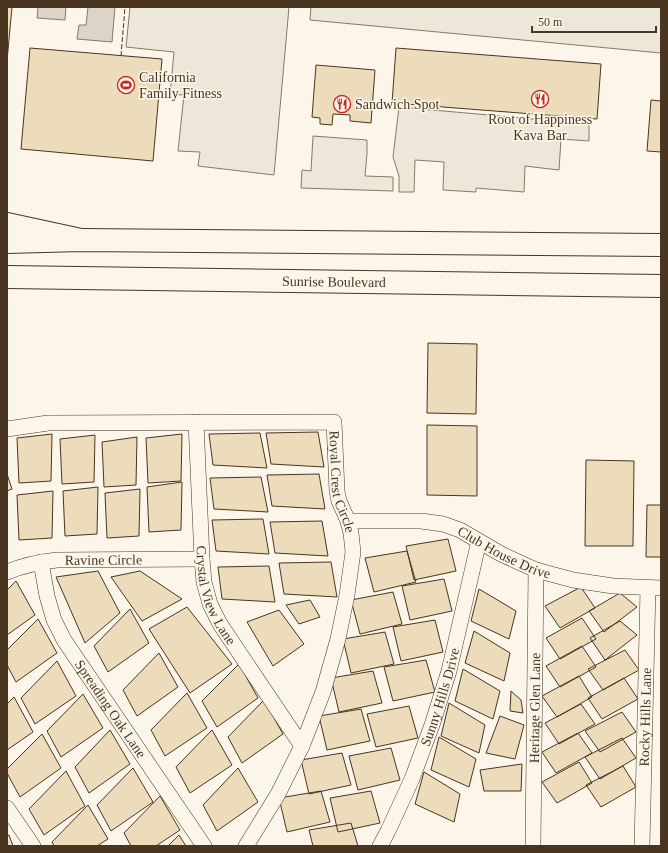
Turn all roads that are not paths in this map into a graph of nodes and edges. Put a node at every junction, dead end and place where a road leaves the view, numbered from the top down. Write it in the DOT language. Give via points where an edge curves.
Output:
graph roads {
  1 [pos="7,224"];
  2 [pos="81,240"];
  3 [pos="7,242"];
  4 [pos="661,245"];
  5 [pos="7,277"];
  6 [pos="661,286"];
  7 [pos="196,422"];
  8 [pos="7,429"];
  9 [pos="348,522"];
  10 [pos="479,541"];
  11 [pos="202,559"];
  12 [pos="40,562"];
  13 [pos="536,570"];
  14 [pos="7,572"];
  15 [pos="654,588"];
  16 [pos="302,746"];
  17 [pos="7,808"];
  18 [pos="250,844"];
  19 [pos="33,846"];
  20 [pos="204,846"];
  21 [pos="380,846"];
  22 [pos="533,846"];
  23 [pos="642,846"];
  1 -- 2 [label="main road"];
  2 -- 3 [label="main road"];
  2 -- 4 [label="main road"];
  5 -- 6 [label="main road, Sunrise Boulevard"];
  7 -- 8 [label="street, Royal Crest Circle" via="48,423"];
  7 -- 9 [label="street, Royal Crest Circle" via="334,422 337,491"];
  7 -- 11 [label="street, Crystal View Lane"];
  9 -- 10 [label="street, Club House Drive" via="421,521 443,524"];
  9 -- 16 [label="street, Royal Crest Circle" via="353,552 343,617 323,692"];
  10 -- 13 [label="street, Club House Drive"];
  10 -- 21 [label="street, Sunny Hills Drive" via="449,670 432,725 412,779"];
  11 -- 12 [label="street, Ravine Circle"];
  11 -- 16 [label="street, Crystal View Lane" via="204,582 210,604 220,624"];
  12 -- 14 [label="street, Ravine Circle"];
  12 -- 20 [label="street, Spreading Oak Lane" via="54,620 64,640"];
  13 -- 15 [label="street, Club House Drive" via="573,580 613,586"];
  13 -- 22 [label="street, Heritage Glen Lane"];
  15 -- 23 [label="street, Rocky Hills Lane"];
  16 -- 18 [label="street, Royal Crest Circle"];
  17 -- 19 [label="street"];
}
